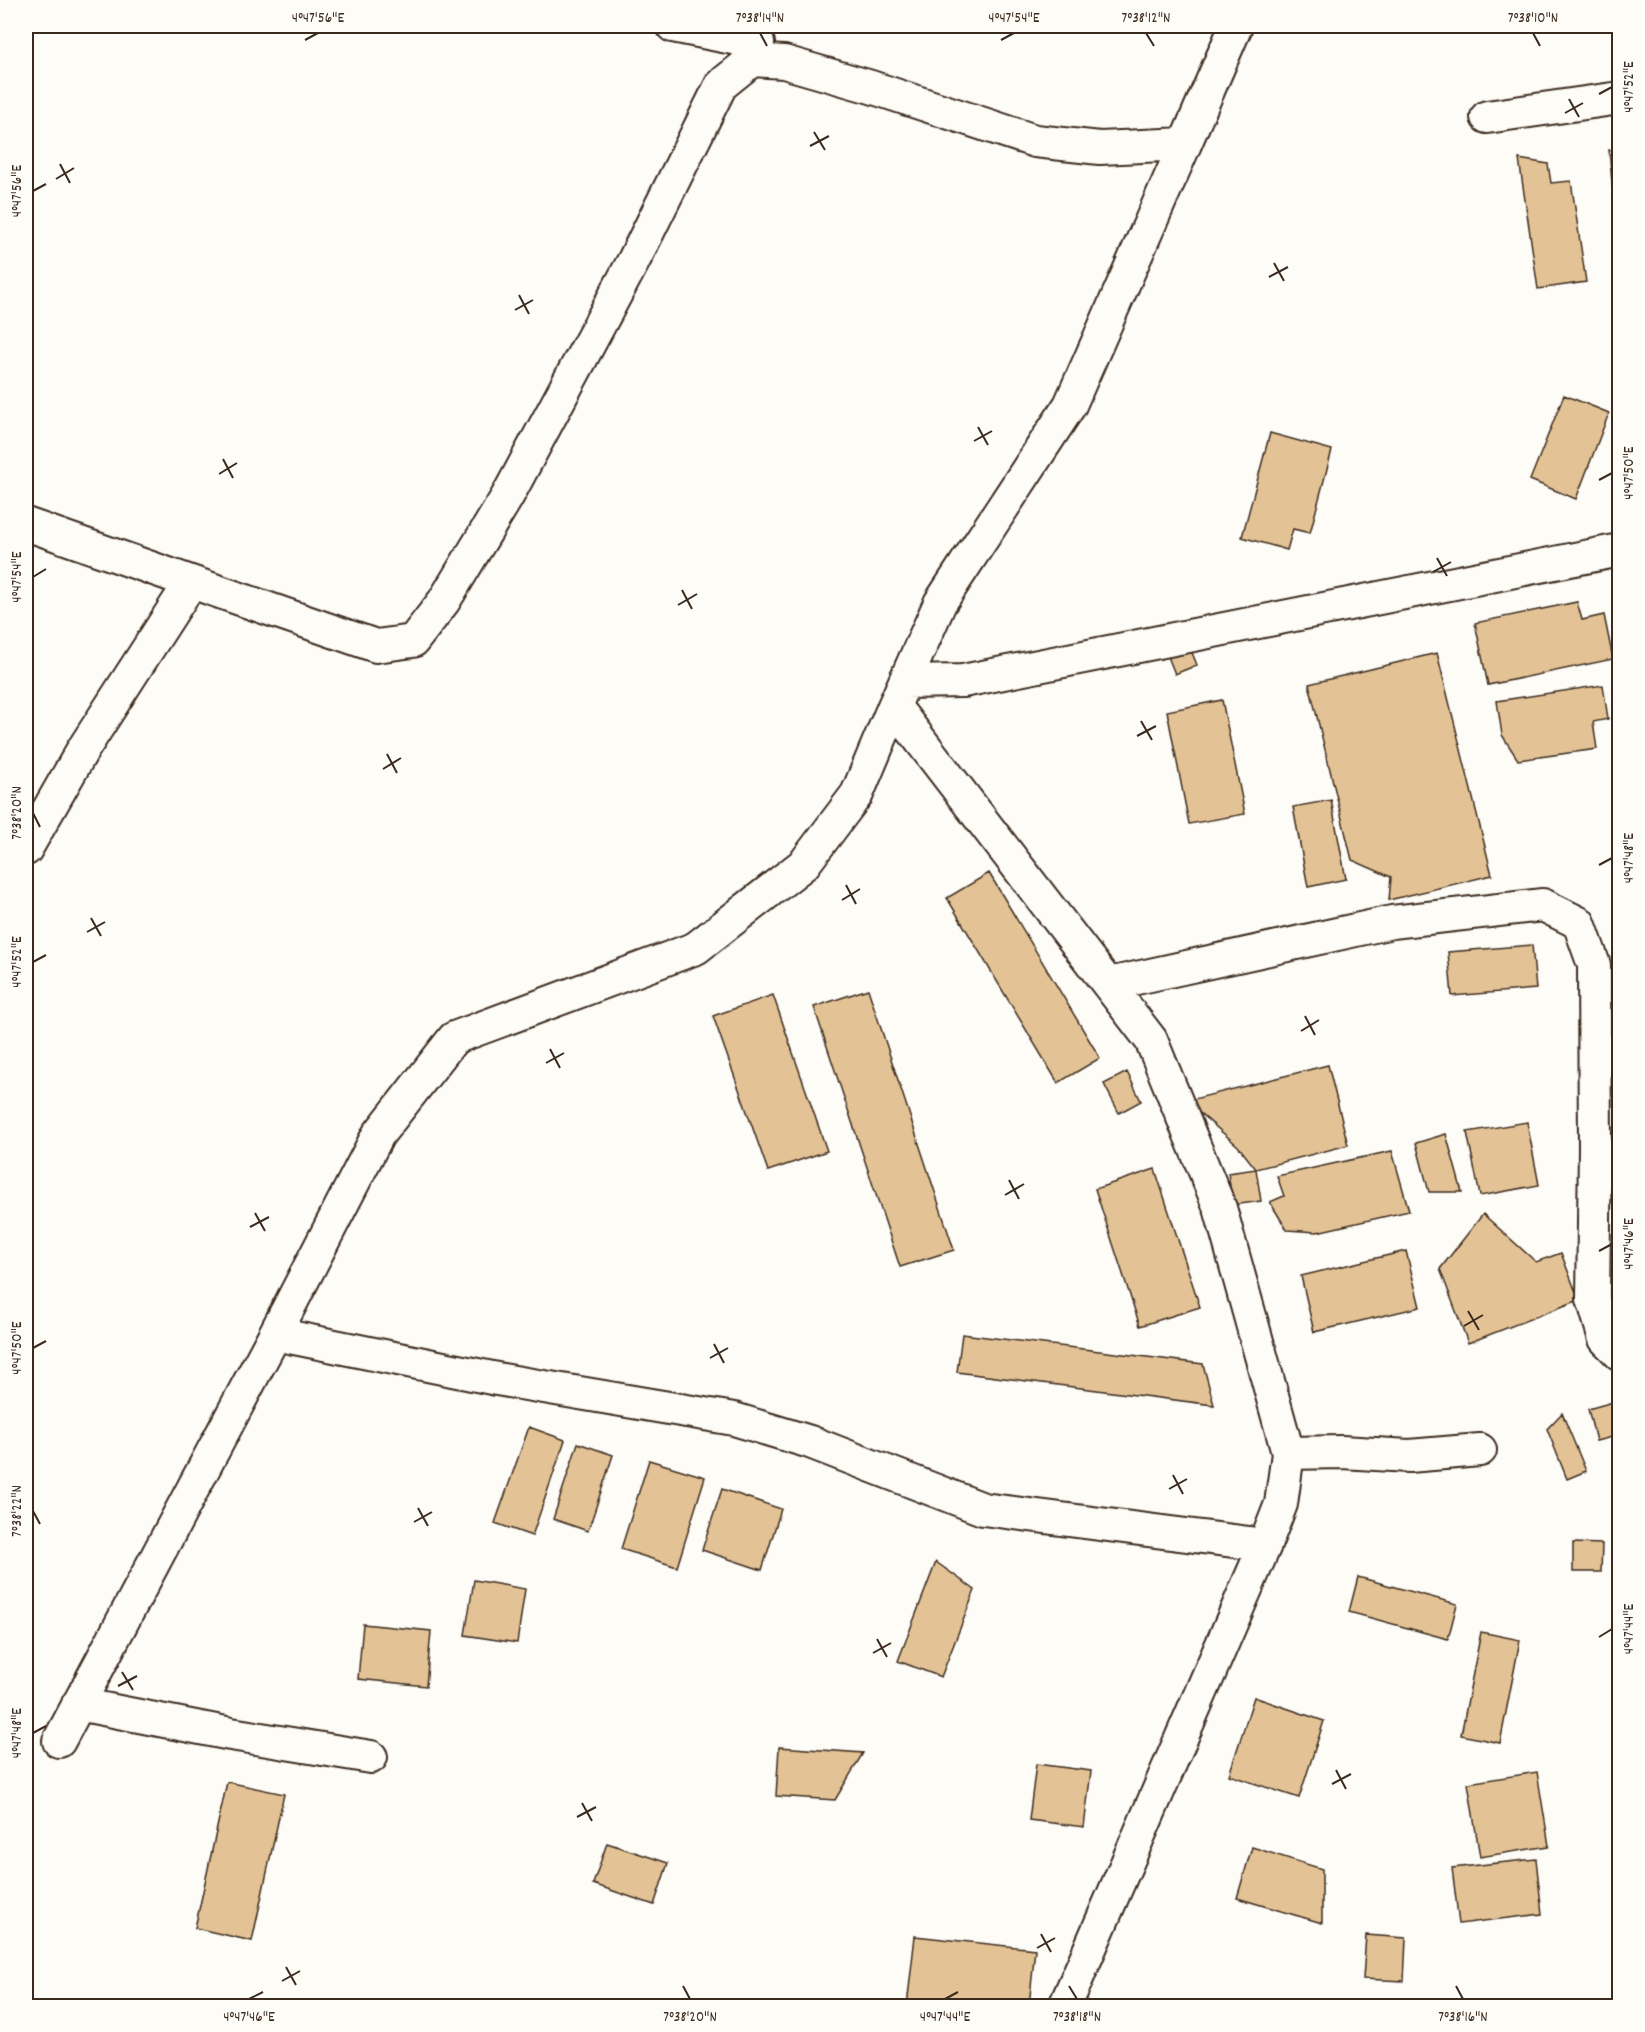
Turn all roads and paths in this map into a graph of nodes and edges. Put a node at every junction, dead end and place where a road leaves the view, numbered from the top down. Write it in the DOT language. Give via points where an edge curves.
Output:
graph roads {
  1 [pos="673,26"];
  2 [pos="1236,26"];
  3 [pos="758,43"];
  4 [pos="1620,98"];
  5 [pos="1487,117"];
  6 [pos="1185,144"];
  7 [pos="26,524"];
  8 [pos="1620,550"];
  9 [pos="191,582"];
  10 [pos="899,694"];
  11 [pos="26,849"];
  12 [pos="1108,984"];
  13 [pos="275,1334"];
  14 [pos="1620,1354"];
  15 [pos="1480,1450"];
  16 [pos="1288,1453"];
  17 [pos="1265,1545"];
  18 [pos="78,1704"];
  19 [pos="59,1741"];
  20 [pos="371,1757"];
  21 [pos="1065,2007"];
  1 -- 3 [label="street"];
  2 -- 6 [label="street"];
  3 -- 6 [label="street" via="784,62 1035,141 1100,148"];
  3 -- 9 [label="street" via="721,84 634,260 507,497 444,601 413,640 376,646"];
  4 -- 5 [label="street"];
  6 -- 10 [label="street" via="1070,405 940,603"];
  7 -- 9 [label="street"];
  8 -- 10 [label="street"];
  9 -- 11 [label="street" via="82,751"];
  10 -- 12 [label="street"];
  10 -- 13 [label="street" via="857,794 804,864 696,948 454,1038 378,1136"];
  12 -- 14 [label="street" via="1392,922 1543,905 1579,922 1594,965 1593,1299 1605,1339"];
  12 -- 16 [label="street" via="1151,1040 1220,1208"];
  13 -- 17 [label="street" via="497,1379 734,1419 810,1442 982,1509"];
  13 -- 18 [label="street"];
  15 -- 16 [label="street" via="1409,1456"];
  16 -- 17 [label="street" via="1281,1504"];
  17 -- 21 [label="street"];
  18 -- 19 [label="street"];
  18 -- 20 [label="street"];
}
